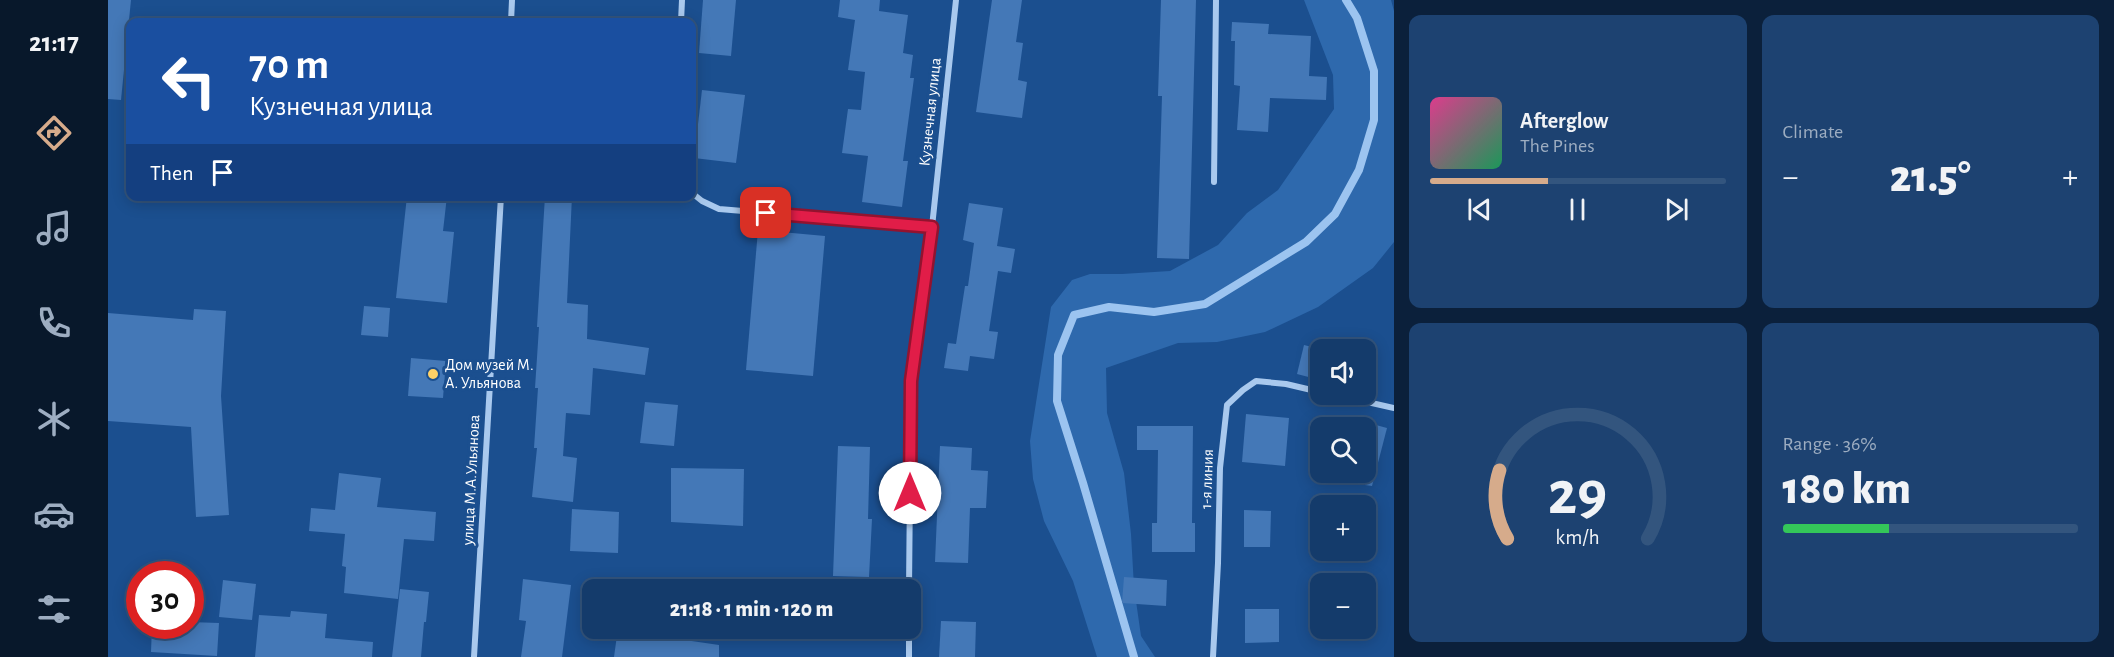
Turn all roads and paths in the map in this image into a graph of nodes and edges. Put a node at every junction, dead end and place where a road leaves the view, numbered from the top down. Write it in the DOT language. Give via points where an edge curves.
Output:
graph roads {
  1 [pos="512,0"];
  2 [pos="682,0"];
  3 [pos="956,0"];
  4 [pos="1216,0"];
  5 [pos="511,18"];
  6 [pos="681,18"];
  7 [pos="1214,182"];
  8 [pos="696,196"];
  9 [pos="501,201"];
  10 [pos="932,227"];
  11 [pos="1310,390"];
  12 [pos="1376,404"];
  13 [pos="1394,408"];
  14 [pos="909,579"];
  15 [pos="909,639"];
  16 [pos="474,657"];
  17 [pos="909,657"];
  18 [pos="1213,657"];
  1 -- 5 [label="street"];
  2 -- 6 [label="street"];
  3 -- 10 [label="street, Кузнечная улица"];
  4 -- 7 [label="street"];
  8 -- 10 [label="street" via="719,209"];
  9 -- 16 [label="street, улица М.А.Ульянова"];
  10 -- 14 [label="street, Кузнечная улица" via="911,381"];
  11 -- 18 [label="street, 1-я линия" via="1256,381 1227,405 1220,468"];
  12 -- 13 [label="street"];
  15 -- 17 [label="street"];
}
